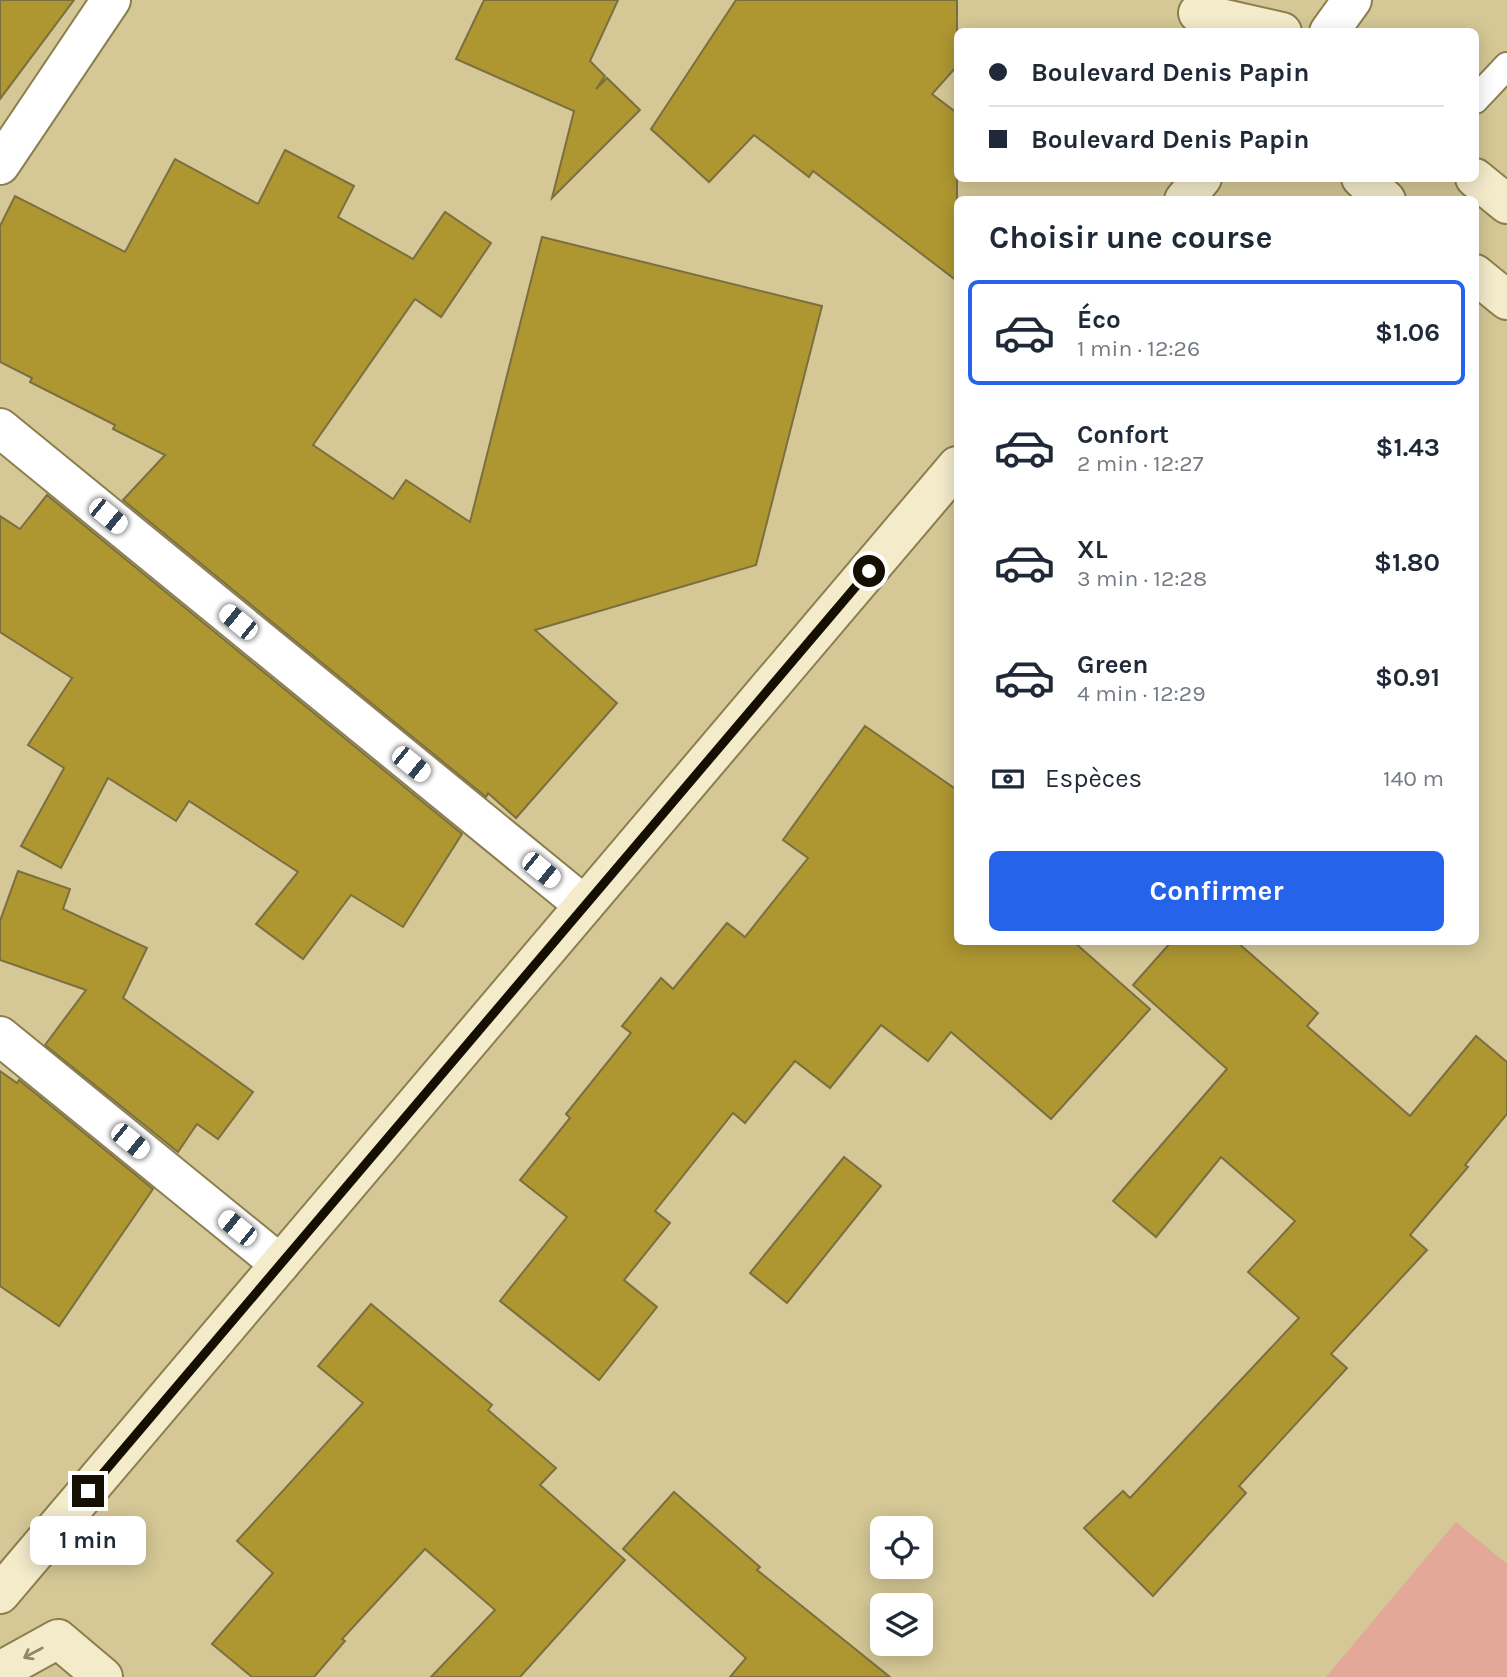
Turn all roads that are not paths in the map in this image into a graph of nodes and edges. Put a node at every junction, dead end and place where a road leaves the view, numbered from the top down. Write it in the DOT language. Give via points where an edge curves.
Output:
graph roads {
  1 [pos="111,0"];
  2 [pos="1352,0"];
  3 [pos="1199,15"];
  4 [pos="1262,28"];
  5 [pos="1332,28"];
  6 [pos="1507,66"];
  7 [pos="1479,96"];
  8 [pos="0,165"];
  9 [pos="1479,181"];
  10 [pos="1199,182"];
  11 [pos="1366,182"];
  12 [pos="1187,196"];
  13 [pos="1381,196"];
  14 [pos="1507,204"];
  15 [pos="1479,277"];
  16 [pos="1507,300"];
  17 [pos="0,428"];
  18 [pos="954,470"];
  19 [pos="584,905"];
  20 [pos="0,1036"];
  21 [pos="280,1264"];
  22 [pos="0,1594"];
  23 [pos="0,1671"];
  24 [pos="103,1677"];
  1 -- 8 [label="street"];
  2 -- 5 [label="street"];
  3 -- 4 [label="main road"];
  6 -- 7 [label="lane"];
  9 -- 14 [label="main road"];
  10 -- 12 [label="main road"];
  11 -- 13 [label="main road"];
  15 -- 16 [label="main road"];
  17 -- 19 [label="street"];
  18 -- 19 [label="main road"];
  19 -- 21 [label="main road"];
  20 -- 21 [label="street"];
  21 -- 22 [label="main road"];
  24 -- 23 [label="main road, one-way" via="58,1639"];
}
